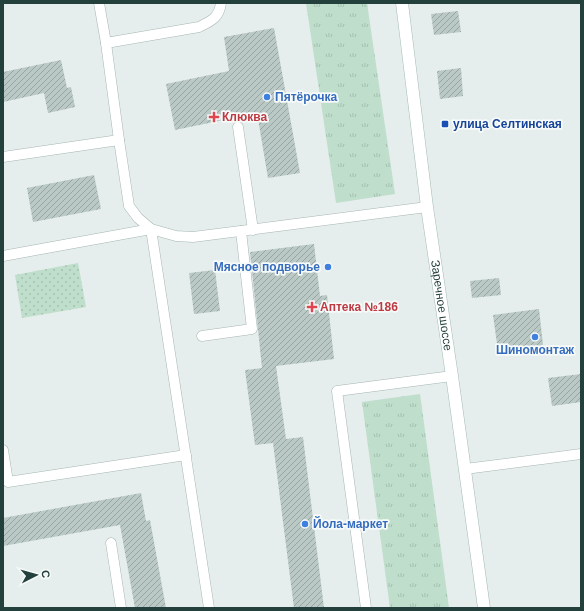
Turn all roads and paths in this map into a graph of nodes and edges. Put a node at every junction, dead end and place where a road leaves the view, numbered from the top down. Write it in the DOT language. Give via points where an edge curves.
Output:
graph roads {
  1 [pos="99,3"];
  2 [pos="221,3"];
  3 [pos="402,3"];
  4 [pos="106,43"];
  5 [pos="238,127"];
  6 [pos="119,140"];
  7 [pos="3,157"];
  8 [pos="427,207"];
  9 [pos="151,229"];
  10 [pos="253,230"];
  11 [pos="241,231"];
  12 [pos="3,256"];
  13 [pos="202,336"];
  14 [pos="452,376"];
  15 [pos="3,450"];
  16 [pos="581,454"];
  17 [pos="186,455"];
  18 [pos="465,469"];
  19 [pos="111,543"];
  20 [pos="121,608"];
  21 [pos="209,608"];
  22 [pos="366,608"];
  23 [pos="484,608"];
  1 -- 4 [label="lane"];
  2 -- 4 [label="lane" via="219,12 212,20 199,28"];
  3 -- 8 [label="main road, Заречное шоссе"];
  4 -- 6 [label="lane"];
  5 -- 10 [label="lane"];
  6 -- 7 [label="lane"];
  6 -- 9 [label="lane" via="129,206"];
  8 -- 10 [label="lane"];
  8 -- 14 [label="main road, Заречное шоссе"];
  9 -- 11 [label="lane" via="193,238"];
  9 -- 12 [label="lane"];
  9 -- 17 [label="lane"];
  10 -- 11 [label="lane"];
  11 -- 13 [label="lane" via="252,329"];
  14 -- 18 [label="main road, Заречное шоссе"];
  14 -- 22 [label="lane" via="337,391"];
  15 -- 17 [label="lane" via="8,482"];
  16 -- 18 [label="lane"];
  17 -- 21 [label="lane"];
  18 -- 23 [label="main road, Заречное шоссе"];
  19 -- 20 [label="lane"];
}
